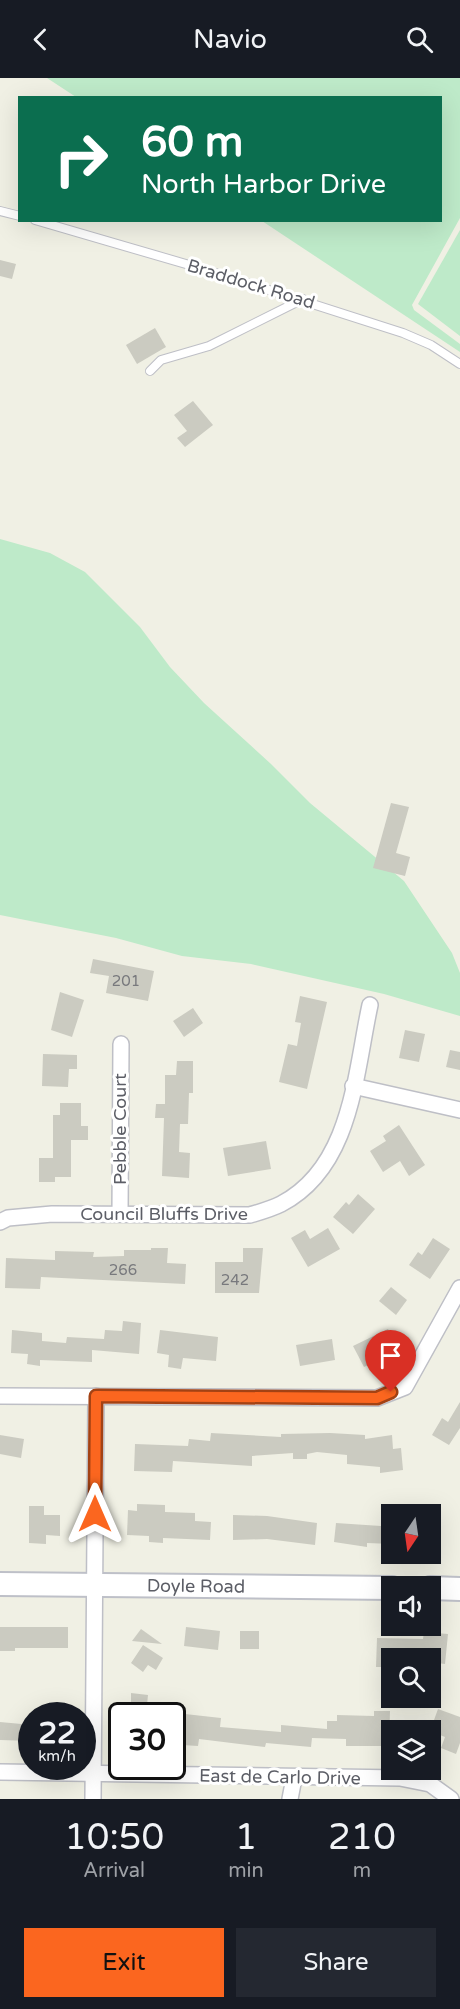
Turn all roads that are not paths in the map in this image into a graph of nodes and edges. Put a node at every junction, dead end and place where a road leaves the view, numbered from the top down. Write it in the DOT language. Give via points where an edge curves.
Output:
graph roads {
  1 [pos="0,211"];
  2 [pos="18,216"];
  3 [pos="42,222"];
  4 [pos="303,299"];
  5 [pos="460,364"];
  6 [pos="150,371"];
  7 [pos="370,1005"];
  8 [pos="121,1044"];
  9 [pos="353,1086"];
  10 [pos="460,1110"];
  11 [pos="120,1214"];
  12 [pos="3,1216"];
  13 [pos="460,1288"];
  14 [pos="0,1396"];
  15 [pos="96,1396"];
  16 [pos="0,1584"];
  17 [pos="95,1584"];
  18 [pos="381,1588"];
  19 [pos="441,1588"];
  20 [pos="460,1589"];
  21 [pos="94,1702"];
  22 [pos="0,1772"];
  23 [pos="18,1772"];
  24 [pos="96,1773"];
  25 [pos="294,1778"];
  26 [pos="93,1780"];
  27 [pos="450,1797"];
  28 [pos="93,1799"];
  29 [pos="290,1799"];
  1 -- 2 [label="lane"];
  3 -- 4 [label="lane, Braddock Road"];
  4 -- 5 [label="lane, Braddock Road" via="403,333"];
  4 -- 6 [label="lane" via="209,346 161,360"];
  7 -- 9 [label="street, Council Bluffs Drive"];
  8 -- 11 [label="street, Pebble Court"];
  9 -- 10 [label="street"];
  9 -- 11 [label="street, Council Bluffs Drive" via="340,1140 325,1165 281,1204 250,1215"];
  11 -- 12 [label="street, Council Bluffs Drive"];
  13 -- 15 [label="street" via="405,1387 377,1398"];
  14 -- 15 [label="street"];
  15 -- 17 [label="street"];
  16 -- 17 [label="main road, Doyle Road"];
  17 -- 18 [label="main road, Doyle Road"];
  17 -- 21 [label="street"];
  19 -- 20 [label="main road"];
  22 -- 23 [label="street, East de Carlo Drive"];
  24 -- 25 [label="street, East de Carlo Drive"];
  25 -- 27 [label="street, East de Carlo Drive" via="400,1778 430,1784"];
  25 -- 29 [label="street"];
  26 -- 28 [label="street"];
}
